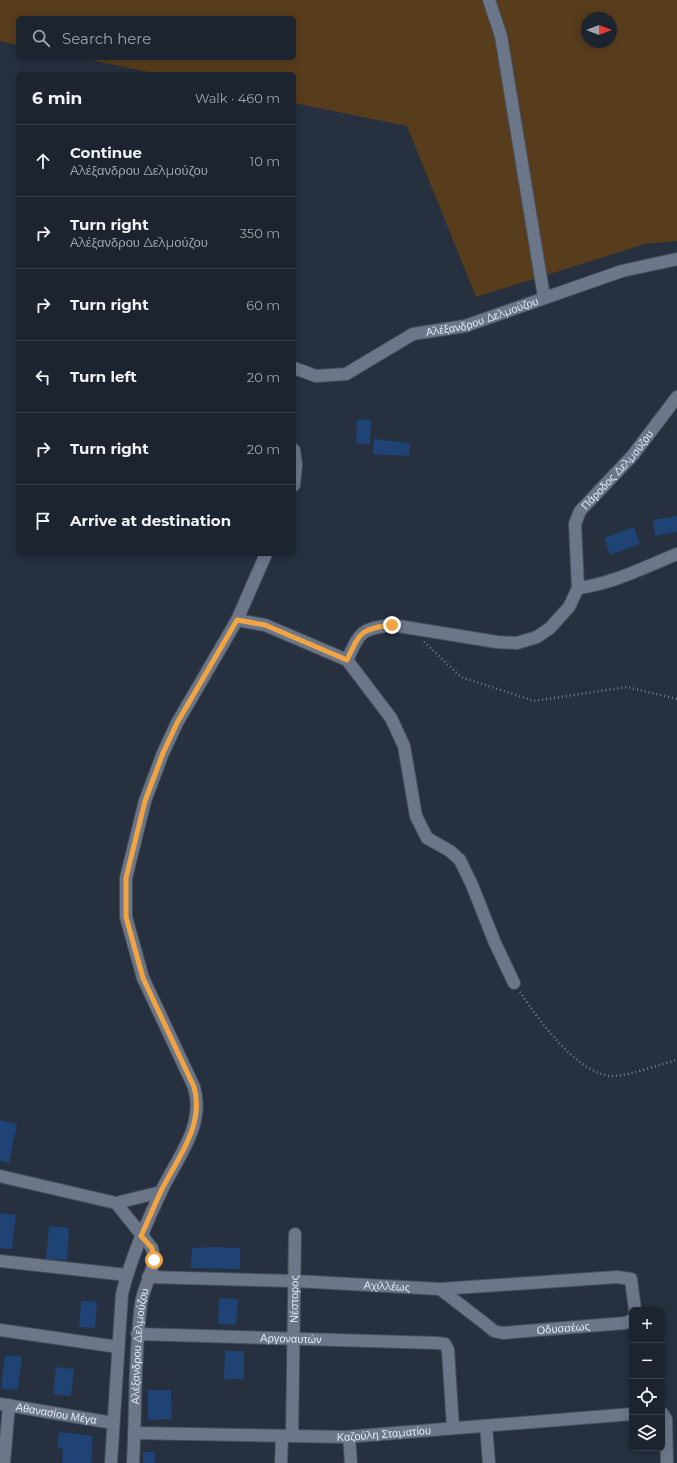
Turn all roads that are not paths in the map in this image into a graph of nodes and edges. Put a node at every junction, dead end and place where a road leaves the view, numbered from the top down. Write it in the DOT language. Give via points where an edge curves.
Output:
graph roads {
  1 [pos="489,0"];
  2 [pos="677,259"];
  3 [pos="544,297"];
  4 [pos="296,369"];
  5 [pos="677,397"];
  6 [pos="677,554"];
  7 [pos="265,556"];
  8 [pos="578,588"];
  9 [pos="237,620"];
  10 [pos="347,660"];
  11 [pos="514,983"];
  12 [pos="0,1176"];
  13 [pos="160,1192"];
  14 [pos="116,1203"];
  15 [pos="295,1234"];
  16 [pos="141,1236"];
  17 [pos="0,1261"];
  18 [pos="127,1275"];
  19 [pos="148,1277"];
  20 [pos="296,1281"];
  21 [pos="440,1289"];
  22 [pos="635,1307"];
  23 [pos="629,1321"];
  24 [pos="0,1330"];
  25 [pos="137,1334"];
  26 [pos="294,1338"];
  27 [pos="118,1347"];
  28 [pos="5,1404"];
  29 [pos="629,1414"];
  30 [pos="663,1415"];
  31 [pos="113,1424"];
  32 [pos="486,1426"];
  33 [pos="453,1428"];
  34 [pos="134,1433"];
  35 [pos="287,1436"];
  36 [pos="350,1437"];
  37 [pos="4,1463"];
  38 [pos="110,1463"];
  39 [pos="133,1463"];
  40 [pos="281,1463"];
  41 [pos="351,1463"];
  42 [pos="489,1463"];
  43 [pos="667,1463"];
  1 -- 3 [label="street" via="501,36"];
  2 -- 3 [label="street, Αλέξανδρου Δελμούζου" via="622,271"];
  3 -- 4 [label="street, Αλέξανδρου Δελμούζου" via="465,326 413,334 346,374 316,376"];
  5 -- 8 [label="street, Πάροδος Δελμούζου" via="633,455 580,511 576,524"];
  6 -- 8 [label="street" via="611,580"];
  7 -- 9 [label="street, Αλέξανδρου Δελμούζου"];
  8 -- 10 [label="street" via="569,607 550,628 537,637 517,643 392,625 363,632"];
  9 -- 10 [label="street" via="265,625"];
  9 -- 13 [label="street, Αλέξανδρου Δελμούζου" via="177,723 163,753 145,801 126,878 126,917 143,978 194,1087 197,1099 191,1136"];
  10 -- 11 [label="street" via="391,718 404,746 416,816 427,838 460,860"];
  12 -- 14 [label="street"];
  13 -- 14 [label="street"];
  13 -- 16 [label="street, Αλέξανδρου Δελμούζου"];
  14 -- 16 [label="street"];
  15 -- 20 [label="street, Νέστορος"];
  16 -- 18 [label="street, Αλέξανδρου Δελμούζου"];
  16 -- 19 [label="street, Αλέξανδρου Δελμούζου" via="153,1250 153,1266"];
  17 -- 18 [label="street"];
  18 -- 27 [label="street, Αλέξανδρου Δελμούζου" via="122,1294"];
  19 -- 20 [label="street, Αχιλλέως"];
  19 -- 25 [label="street, Αλέξανδρου Δελμούζου" via="141,1299"];
  20 -- 21 [label="street, Αχιλλέως"];
  20 -- 26 [label="street, Νέστορος"];
  21 -- 22 [label="street, Αχιλλέως" via="625,1277 630,1279"];
  21 -- 23 [label="street, Οδυσσέως" via="494,1331 503,1333"];
  24 -- 27 [label="street"];
  25 -- 26 [label="street, Αργοναυτών"];
  25 -- 34 [label="street, Αλέξανδρου Δελμούζου"];
  26 -- 33 [label="street, Αργοναυτών" via="444,1344 448,1350"];
  26 -- 35 [label="street, Νέστορος"];
  27 -- 31 [label="street, Αλέξανδρου Δελμούζου"];
  28 -- 31 [label="street, Αθανασίου Μέγα"];
  28 -- 37 [label="street"];
  29 -- 32 [label="street, Καζούλη Σταματίου"];
  30 -- 43 [label="street" via="666,1419"];
  31 -- 38 [label="street, Αλέξανδρου Δελμούζου"];
  32 -- 33 [label="street, Καζούλη Σταματίου"];
  32 -- 42 [label="street"];
  33 -- 36 [label="street, Καζούλη Σταματίου"];
  34 -- 35 [label="street, Καζούλη Σταματίου"];
  34 -- 39 [label="street, Αλέξανδρου Δελμούζου"];
  35 -- 36 [label="street, Καζούλη Σταματίου"];
  35 -- 40 [label="street, Νέστορος"];
  36 -- 41 [label="street"];
}
